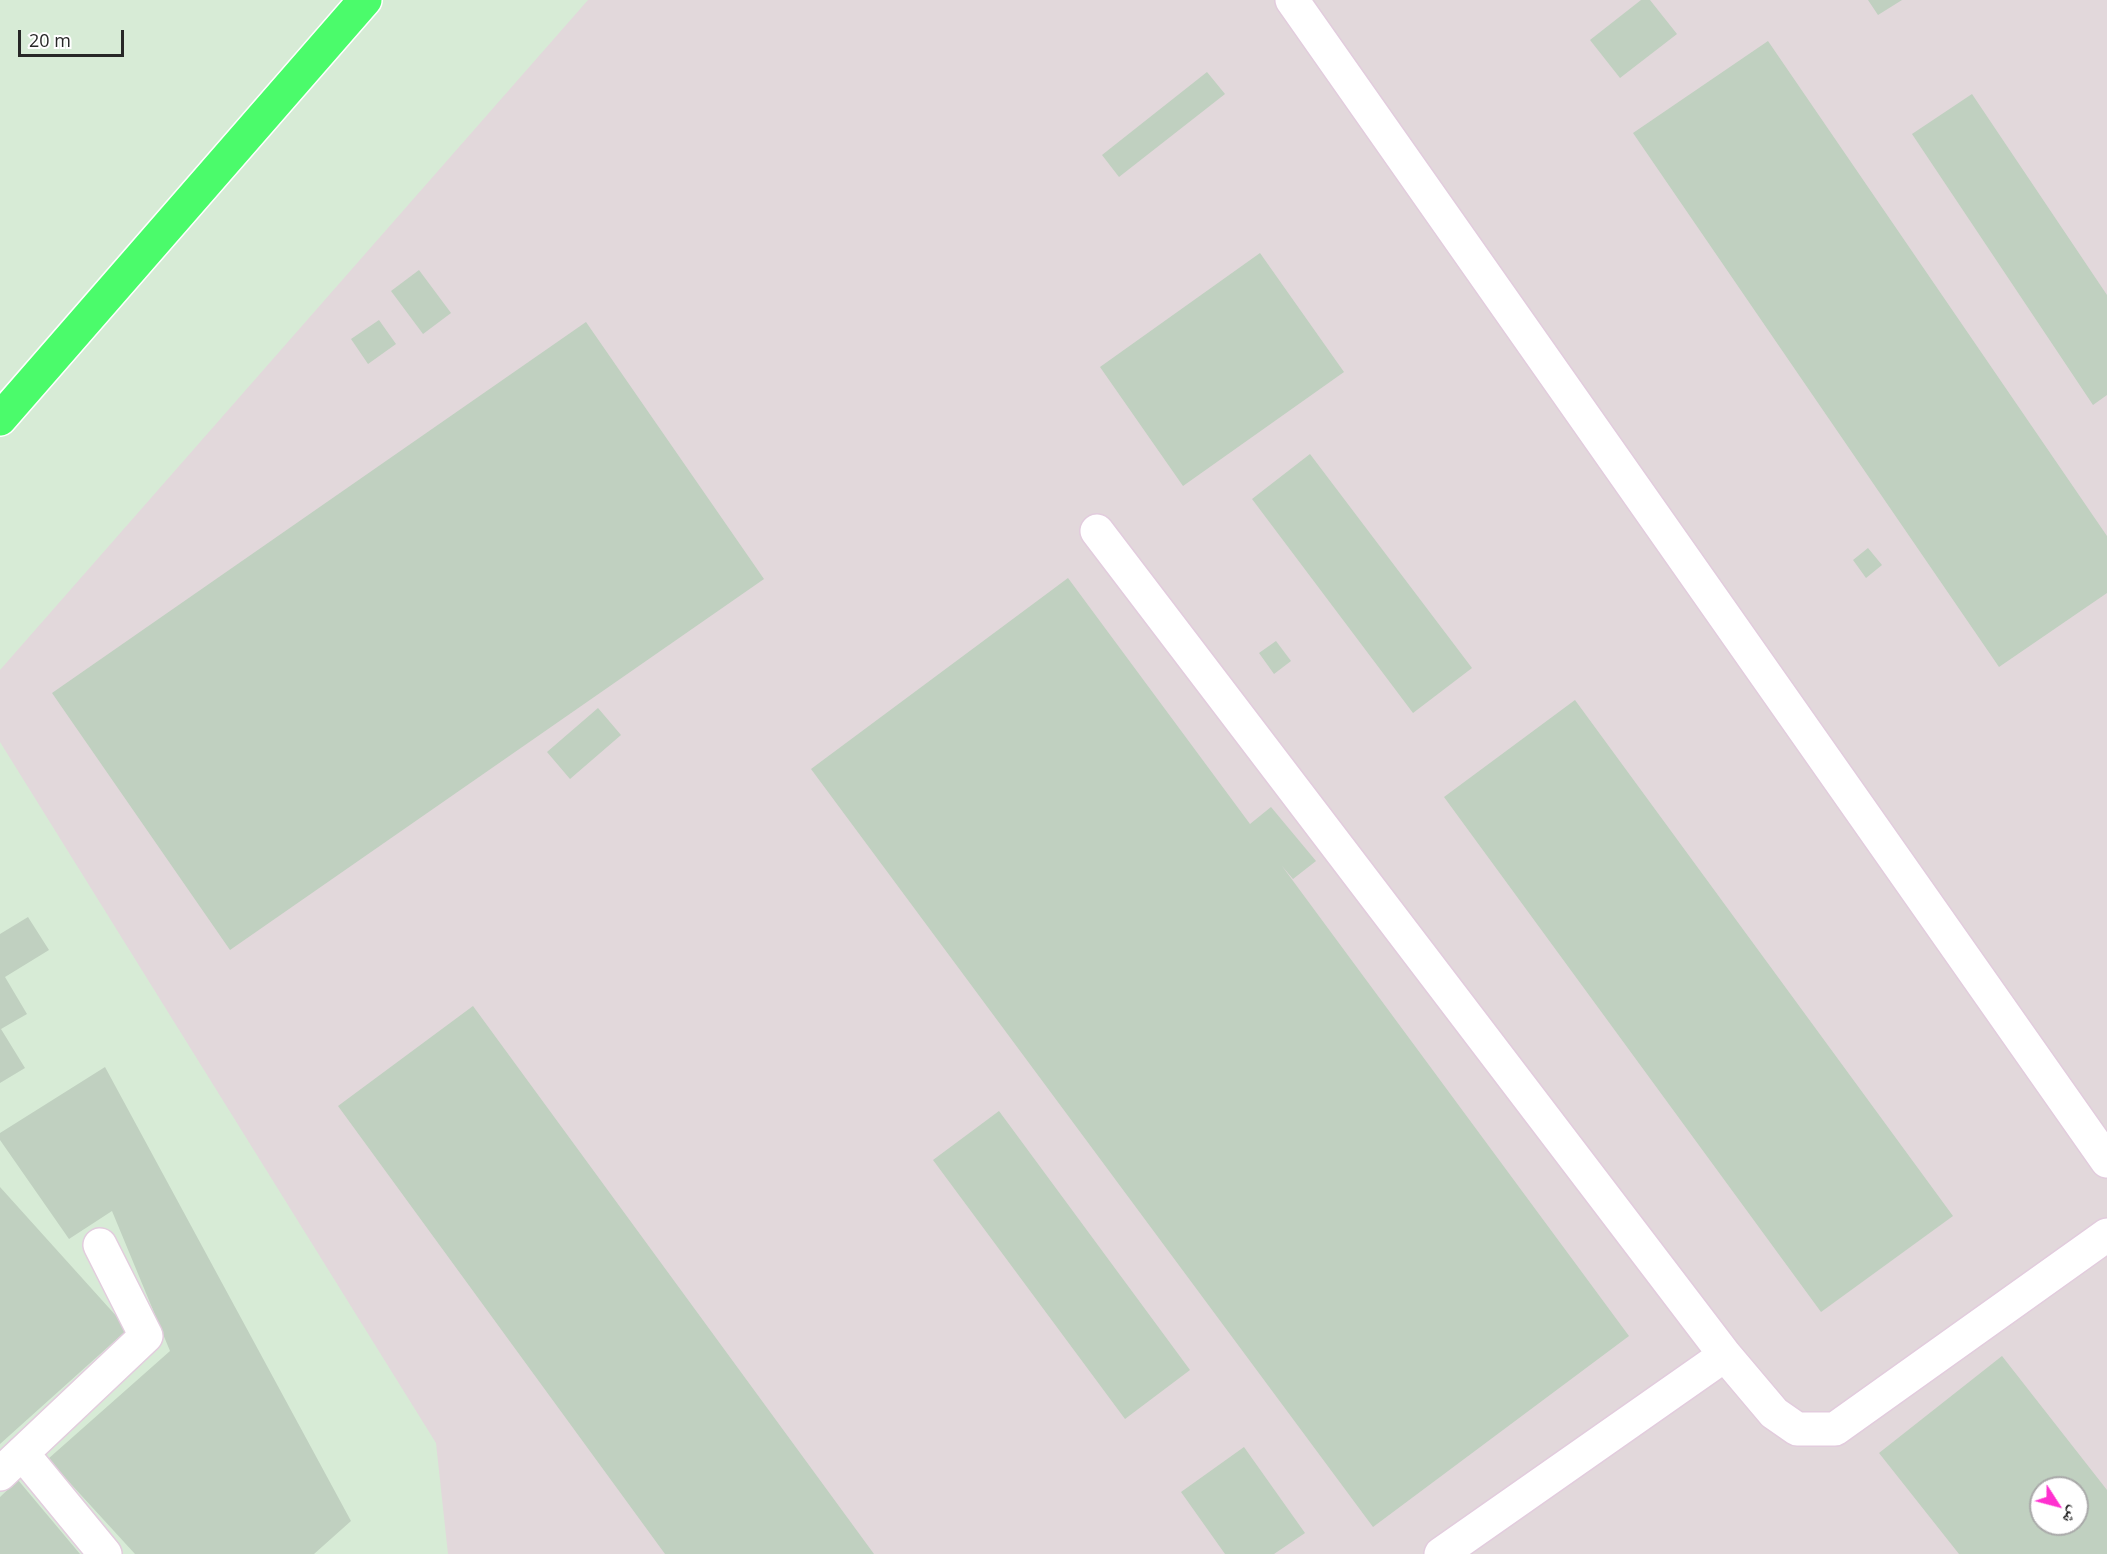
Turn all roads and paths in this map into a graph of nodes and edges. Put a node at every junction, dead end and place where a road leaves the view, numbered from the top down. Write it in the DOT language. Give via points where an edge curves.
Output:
graph roads {
  1 [pos="365,0"];
  2 [pos="1292,0"];
  3 [pos="0,419"];
  4 [pos="1097,531"];
  5 [pos="2107,1161"];
  6 [pos="2107,1235"];
  7 [pos="100,1245"];
  8 [pos="1725,1354"];
  9 [pos="11,1464"];
  10 [pos="105,1554"];
  11 [pos="1441,1554"];
  1 -- 3 [label="main road"];
  2 -- 5 [label="street"];
  4 -- 8 [label="street"];
  6 -- 8 [label="street" via="1835,1429 1797,1429 1774,1413"];
  7 -- 9 [label="street" via="146,1336"];
  8 -- 11 [label="street"];
  9 -- 10 [label="street"];
}
